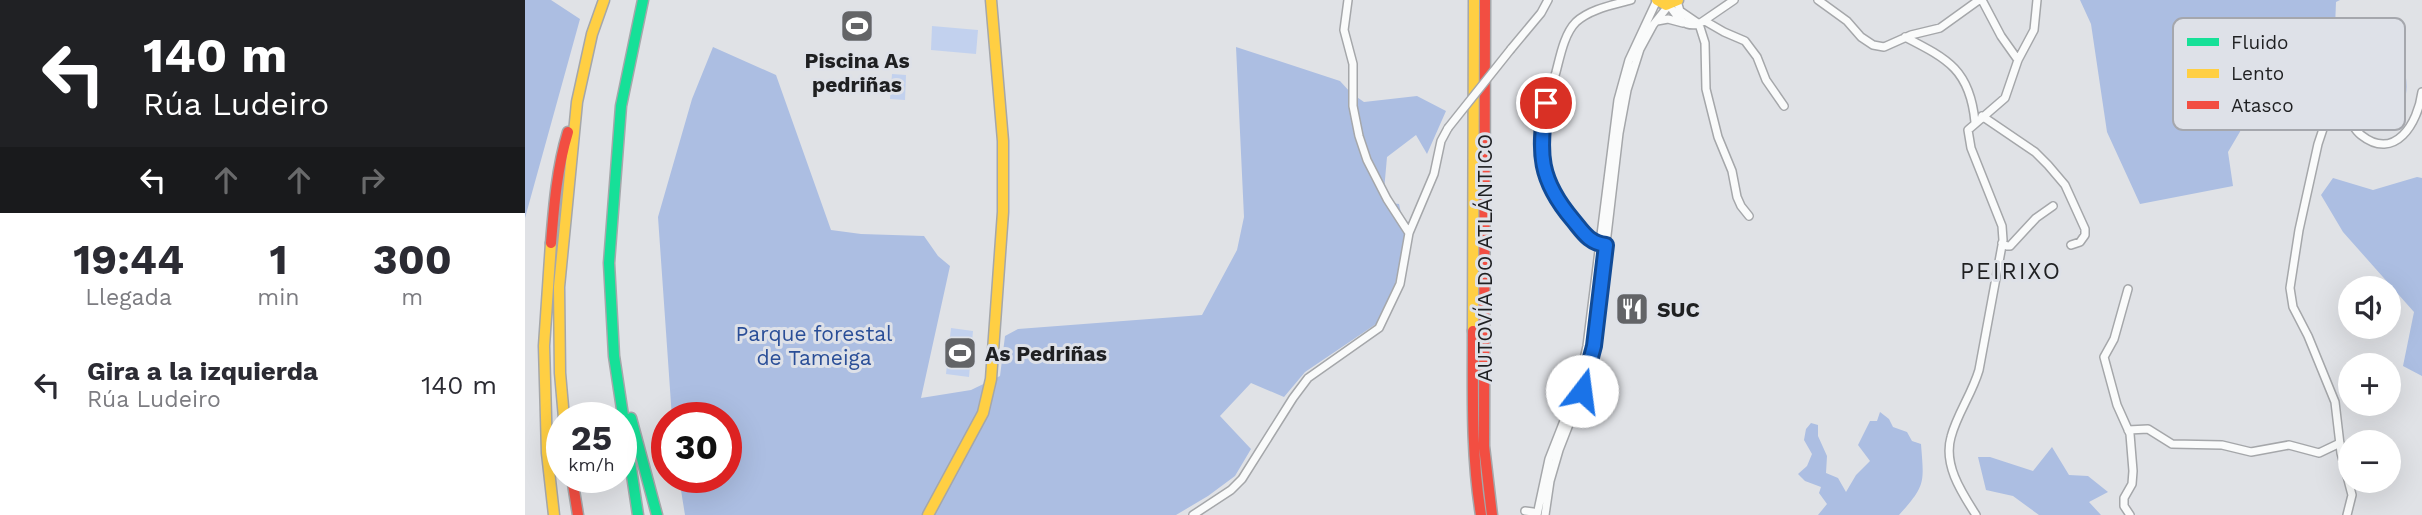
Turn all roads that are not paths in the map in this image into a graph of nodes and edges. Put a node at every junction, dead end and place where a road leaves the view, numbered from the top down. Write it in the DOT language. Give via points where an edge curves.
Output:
graph roads {
  1 [pos="604,0"];
  2 [pos="643,0"];
  3 [pos="991,0"];
  4 [pos="1348,0"];
  5 [pos="1474,0"];
  6 [pos="1485,0"];
  7 [pos="1548,0"];
  8 [pos="1631,0"];
  9 [pos="1657,0"];
  10 [pos="1734,0"];
  11 [pos="1818,0"];
  12 [pos="1981,0"];
  13 [pos="2037,0"];
  14 [pos="1675,2"];
  15 [pos="1656,21"];
  16 [pos="1702,22"];
  17 [pos="1685,23"];
  18 [pos="1905,37"];
  19 [pos="2018,60"];
  20 [pos="2422,92"];
  21 [pos="577,102"];
  22 [pos="1784,106"];
  23 [pos="1978,119"];
  24 [pos="2323,130"];
  25 [pos="2356,130"];
  26 [pos="2053,206"];
  27 [pos="1749,216"];
  28 [pos="1409,233"];
  29 [pos="2002,243"];
  30 [pos="1603,245"];
  31 [pos="2071,245"];
  32 [pos="2128,289"];
  33 [pos="614,356"];
  34 [pos="563,402"];
  35 [pos="2128,430"];
  36 [pos="2338,430"];
  37 [pos="2338,444"];
  38 [pos="574,493"];
  39 [pos="2352,493"];
  40 [pos="1540,498"];
  41 [pos="1492,513"];
  42 [pos="1522,513"];
  43 [pos="554,515"];
  44 [pos="578,515"];
  45 [pos="638,515"];
  46 [pos="657,515"];
  47 [pos="928,515"];
  48 [pos="1193,515"];
  49 [pos="1481,515"];
  50 [pos="1540,515"];
  51 [pos="1976,515"];
  52 [pos="2130,515"];
  53 [pos="2347,515"];
  1 -- 21 [label="main road"];
  2 -- 33 [label="main road" via="621,106 609,262"];
  3 -- 47 [label="main road" via="1003,141 1000,277 991,379 983,413"];
  4 -- 28 [label="street" via="1344,30 1353,64 1359,136 1387,199"];
  5 -- 49 [label="main road, AUTOVÍA DO ATLÁNTICO" via="1473,434"];
  6 -- 41 [label="main road, AUTOVÍA DO ATLÁNTICO" via="1484,435"];
  7 -- 28 [label="street, bridge" via="1448,128"];
  8 -- 30 [label="street" via="1594,11 1574,24 1543,122 1542,160 1552,193 1586,236"];
  9 -- 14 [label="main road" via="1662,5"];
  9 -- 30 [label="street" via="1621,89"];
  10 -- 16 [label="street"];
  11 -- 18 [label="street" via="1873,45 1884,47"];
  12 -- 18 [label="street" via="1940,28"];
  12 -- 19 [label="street"];
  13 -- 19 [label="street" via="2034,30"];
  14 -- 15 [label="street"];
  14 -- 16 [label="street" via="1684,15"];
  14 -- 17 [label="street"];
  15 -- 17 [label="street"];
  15 -- 30 [label="street" via="1640,49 1627,90"];
  16 -- 17 [label="street"];
  16 -- 22 [label="street" via="1745,41"];
  16 -- 27 [label="street" via="1706,89 1737,197"];
  18 -- 23 [label="street" via="1955,68 1968,86"];
  19 -- 23 [label="street" via="2005,98"];
  20 -- 25 [label="street" via="2406,134 2396,142 2370,141"];
  21 -- 34 [label="main road" via="559,288"];
  21 -- 43 [label="main road" via="563,149 554,206 544,346"];
  23 -- 29 [label="street" via="1968,130 1968,138 2002,226"];
  23 -- 31 [label="street" via="2035,152 2065,185 2085,229 2080,242"];
  24 -- 36 [label="street" via="2290,288 2293,307 2335,402"];
  26 -- 29 [label="street" via="2010,246"];
  28 -- 48 [label="street" via="1400,285 1379,328 1308,378 1242,479"];
  29 -- 51 [label="street" via="1979,370 1949,451 1961,491"];
  30 -- 40 [label="street" via="1583,366 1554,442"];
  30 -- 50 [label="street" via="1594,346"];
  32 -- 35 [label="street" via="2104,357 2116,405"];
  33 -- 45 [label="main road"];
  33 -- 46 [label="main road"];
  35 -- 37 [label="street" via="2148,429 2172,444 2222,444 2251,452 2288,445 2319,453"];
  35 -- 52 [label="street" via="2133,471 2124,506"];
  38 -- 44 [label="main road"];
  39 -- 53 [label="street"];
  40 -- 42 [label="street"];
  40 -- 50 [label="street"];
  42 -- 50 [label="street"];
}
